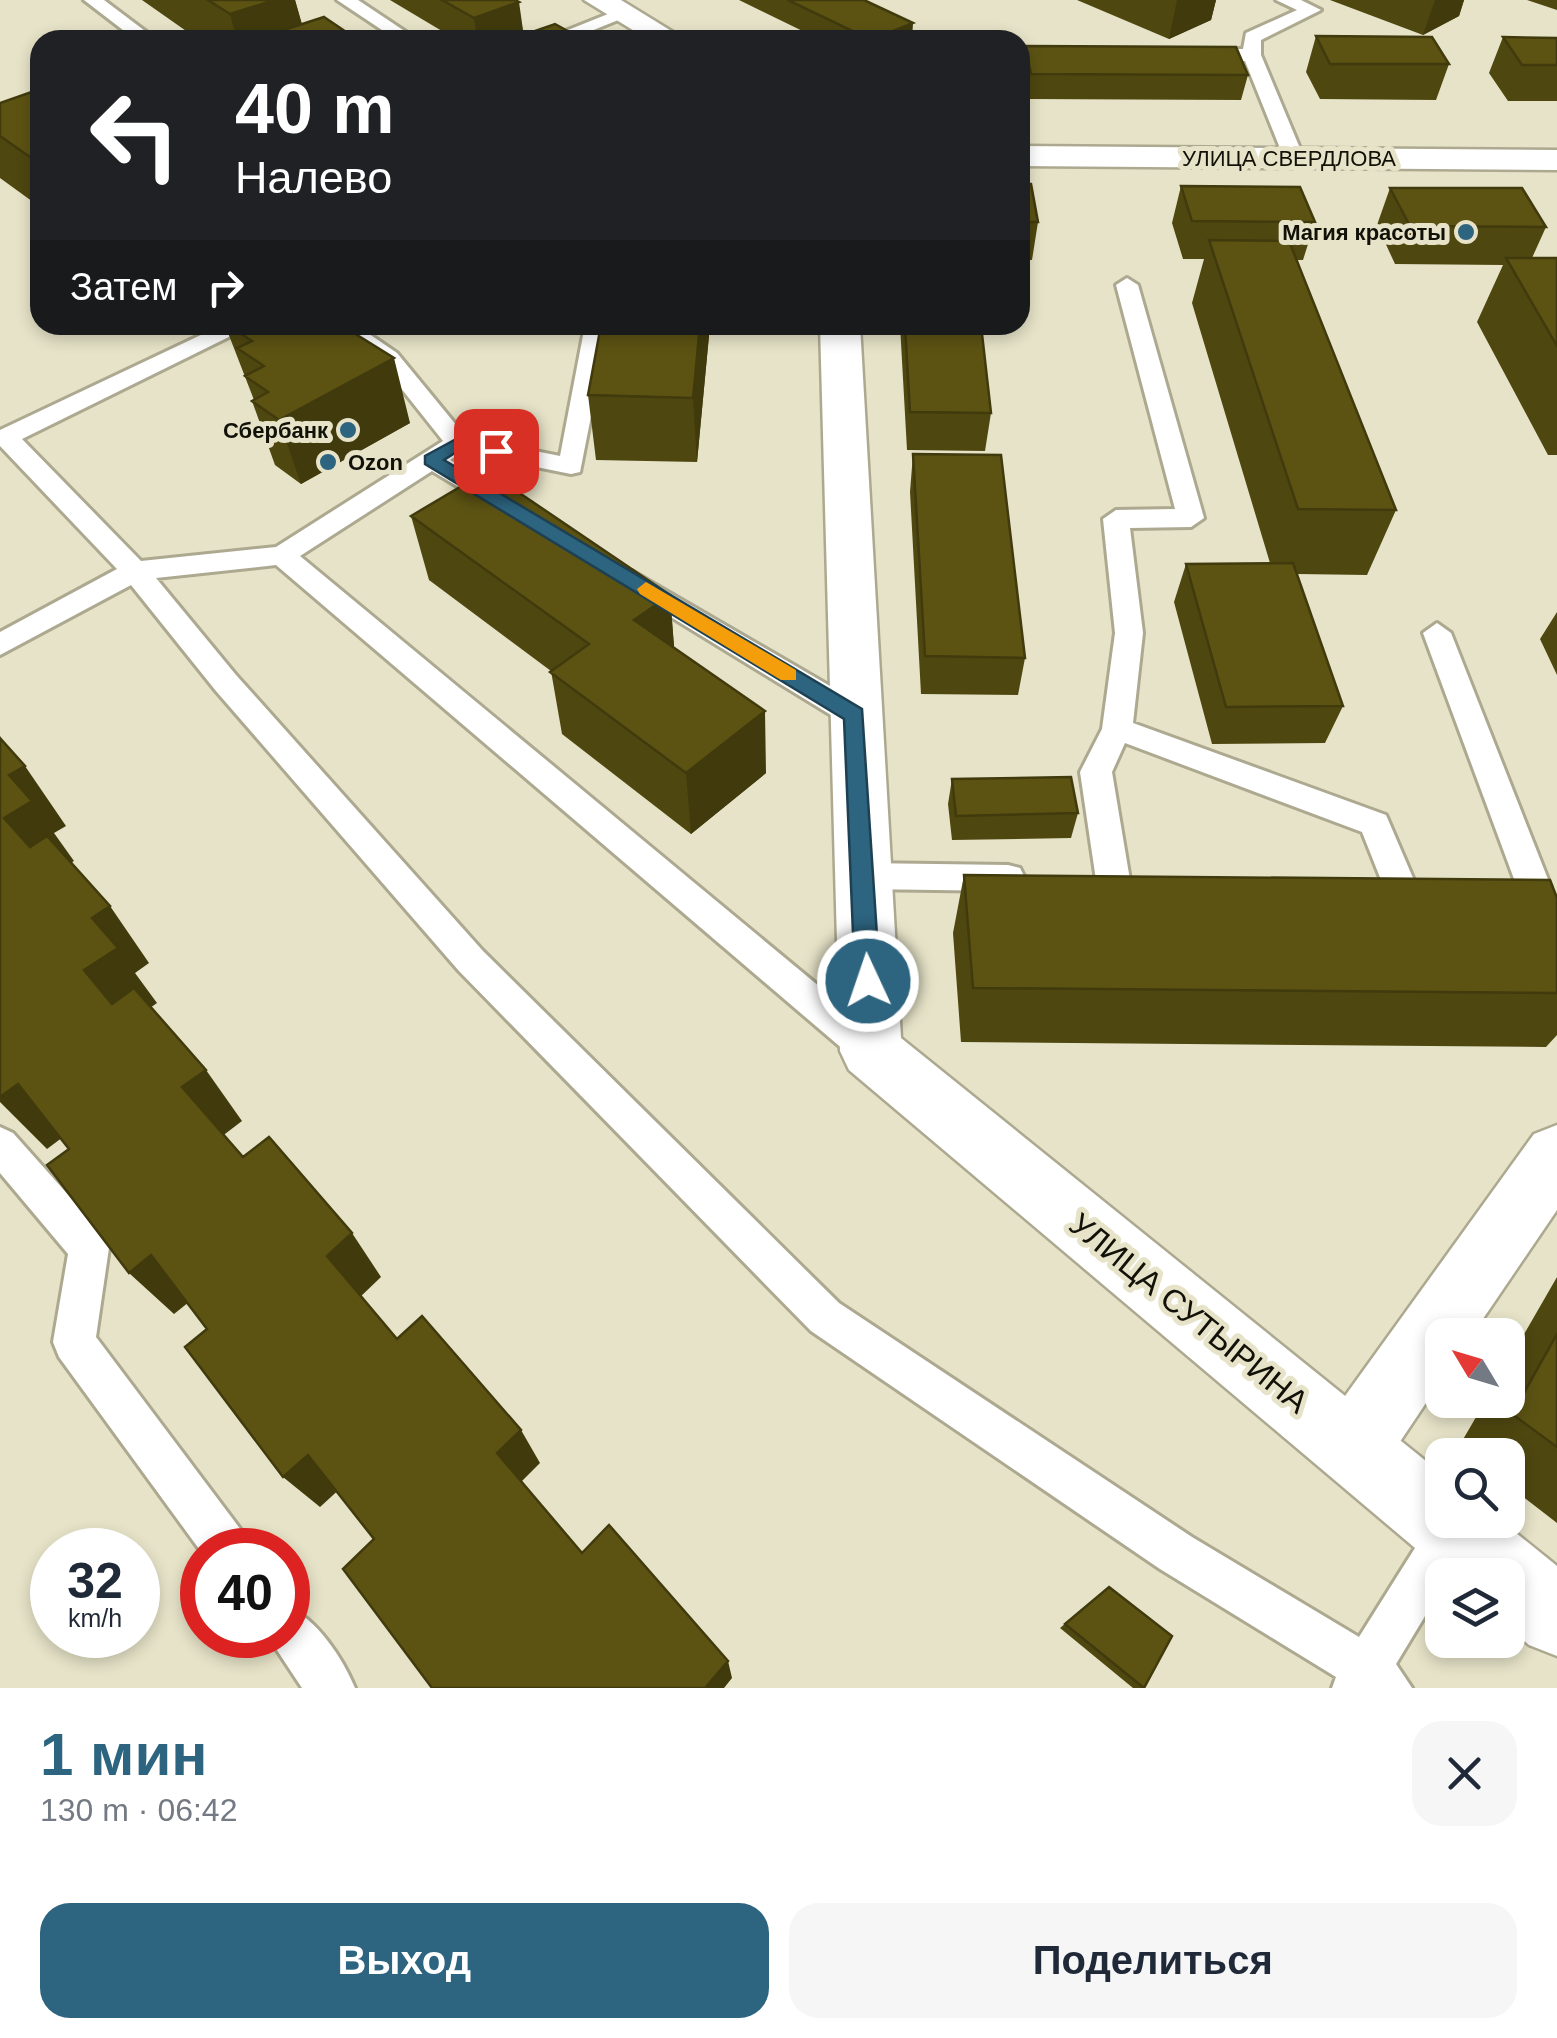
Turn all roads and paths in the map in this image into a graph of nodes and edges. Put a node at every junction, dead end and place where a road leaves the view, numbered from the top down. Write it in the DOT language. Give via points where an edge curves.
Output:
graph roads {
  1 [pos="93,0"];
  2 [pos="346,0"];
  3 [pos="1285,0"];
  4 [pos="612,7"];
  5 [pos="134,30"];
  6 [pos="393,30"];
  7 [pos="570,30"];
  8 [pos="653,30"];
  9 [pos="1252,55"];
  10 [pos="1175,56"];
  11 [pos="1030,156"];
  12 [pos="1294,158"];
  13 [pos="1557,160"];
  14 [pos="1127,285"];
  15 [pos="220,335"];
  16 [pos="356,335"];
  17 [pos="596,335"];
  18 [pos="840,335"];
  19 [pos="458,443"];
  20 [pos="432,460"];
  21 [pos="533,521"];
  22 [pos="282,555"];
  23 [pos="601,562"];
  24 [pos="135,571"];
  25 [pos="1437,634"];
  26 [pos="0,645"];
  27 [pos="855,715"];
  28 [pos="1117,729"];
  29 [pos="862,876"];
  30 [pos="1036,879"];
  31 [pos="1074,880"];
  32 [pos="1113,880"];
  33 [pos="1151,881"];
  34 [pos="1361,885"];
  35 [pos="1399,885"];
  36 [pos="1438,886"];
  37 [pos="1495,887"];
  38 [pos="871,1051"];
  39 [pos="0,1145"];
  40 [pos="1557,1155"];
  41 [pos="1353,1447"];
  42 [pos="212,1528"];
  43 [pos="1487,1558"];
  44 [pos="1525,1591"];
  45 [pos="1557,1618"];
  46 [pos="1425,1626"];
  47 [pos="309,1658"];
  48 [pos="1370,1682"];
  49 [pos="331,1688"];
  1 -- 5 [label="lane"];
  2 -- 6 [label="lane"];
  3 -- 9 [label="lane" via="1312,10 1252,37"];
  4 -- 7 [label="lane"];
  4 -- 8 [label="street"];
  9 -- 10 [label="lane"];
  9 -- 12 [label="lane"];
  11 -- 12 [label="street, УЛИЦА СВЕРДЛОВА"];
  12 -- 13 [label="street, УЛИЦА СВЕРДЛОВА"];
  14 -- 28 [label="lane" via="1191,518 1116,519 1130,633"];
  15 -- 24 [label="lane" via="6,438"];
  16 -- 19 [label="lane" via="389,358"];
  17 -- 19 [label="lane" via="571,466"];
  18 -- 27 [label="street"];
  19 -- 20 [label="lane"];
  20 -- 21 [label="lane"];
  20 -- 22 [label="lane"];
  22 -- 24 [label="lane"];
  22 -- 38 [label="lane"];
  23 -- 27 [label="lane"];
  24 -- 26 [label="lane"];
  24 -- 48 [label="lane" via="470,960 825,1317"];
  25 -- 37 [label="lane" via="1540,903"];
  27 -- 29 [label="street"];
  28 -- 32 [label="lane" via="1096,772"];
  28 -- 35 [label="lane" via="1375,824"];
  29 -- 30 [label="lane"];
  29 -- 38 [label="street"];
  31 -- 32 [label="lane"];
  32 -- 33 [label="lane"];
  34 -- 35 [label="lane"];
  35 -- 36 [label="lane"];
  38 -- 41 [label="street, УЛИЦА СУТЫРИНА"];
  39 -- 42 [label="lane" via="89,1248 74,1342"];
  40 -- 41 [label="street"];
  41 -- 43 [label="street, УЛИЦА СУТЫРИНА"];
  44 -- 45 [label="street, УЛИЦА СУТЫРИНА"];
  46 -- 48 [label="lane"];
  47 -- 49 [label="lane"];
}
